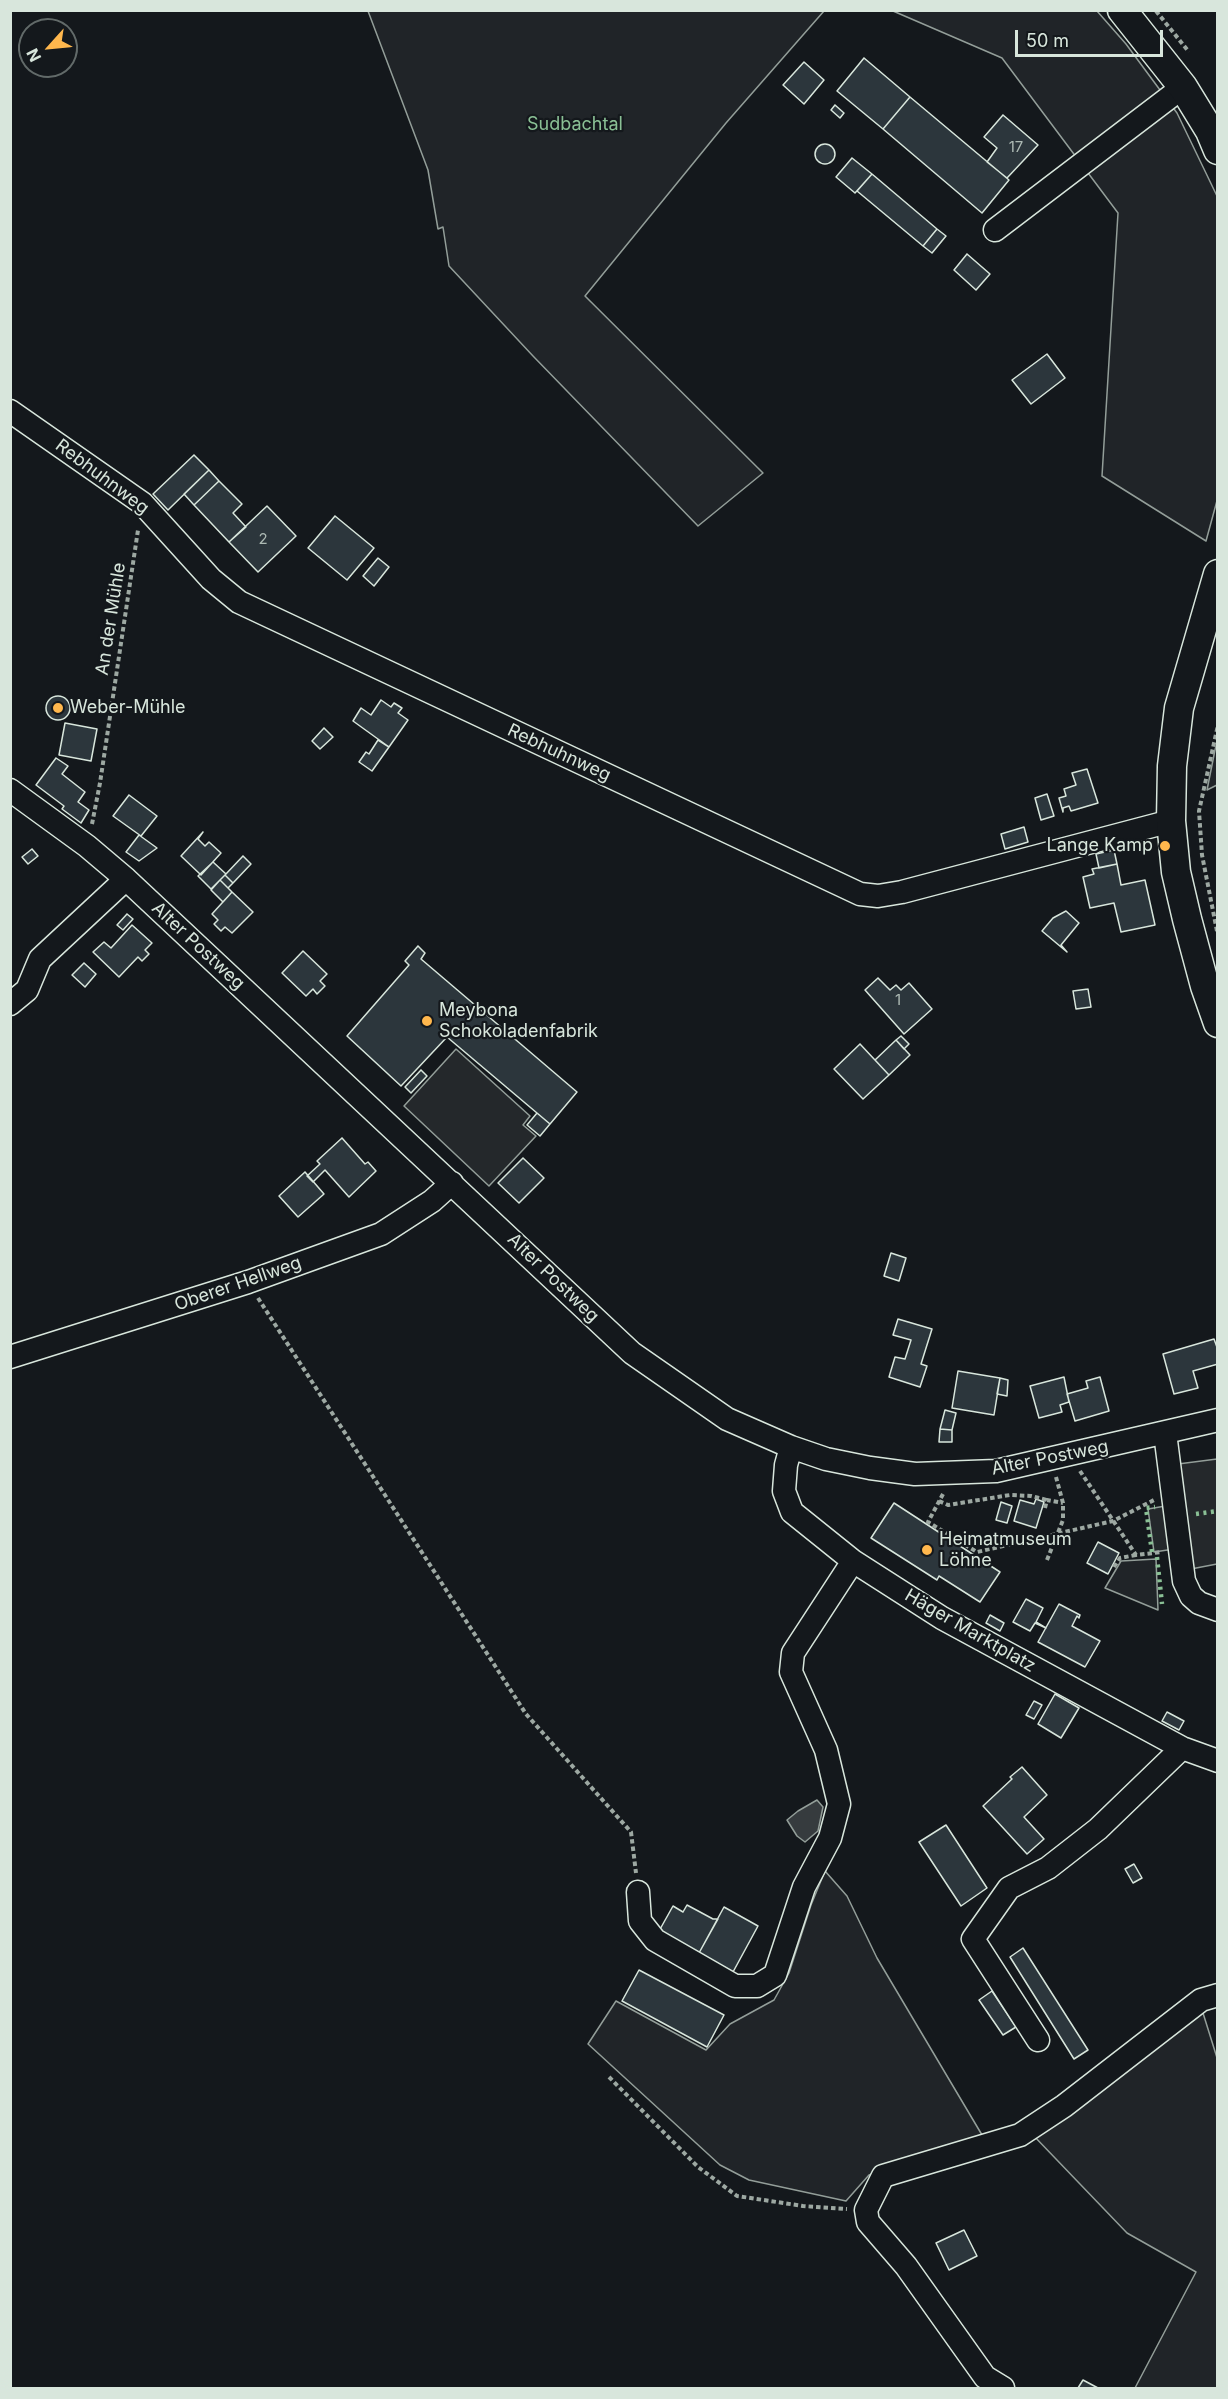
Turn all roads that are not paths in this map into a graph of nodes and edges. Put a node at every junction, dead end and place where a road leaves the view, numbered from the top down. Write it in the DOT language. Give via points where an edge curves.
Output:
graph roads {
  1 [pos="1122,10"];
  2 [pos="1183,87"];
  3 [pos="1218,150"];
  4 [pos="995,230"];
  5 [pos="10,411"];
  6 [pos="1218,574"];
  7 [pos="1213,603"];
  8 [pos="10,790"];
  9 [pos="1171,821"];
  10 [pos="126,879"];
  11 [pos="10,1005"];
  12 [pos="1218,1023"];
  13 [pos="452,1183"];
  14 [pos="10,1357"];
  15 [pos="1218,1420"];
  16 [pos="1165,1433"];
  17 [pos="791,1447"];
  18 [pos="853,1560"];
  19 [pos="1218,1610"];
  20 [pos="1182,1748"];
  21 [pos="1218,1761"];
  22 [pos="638,1892"];
  23 [pos="1218,1995"];
  24 [pos="1038,2040"];
  25 [pos="1003,2388"];
  1 -- 2 [label="main road"];
  2 -- 3 [label="main road"];
  2 -- 4 [label="street"];
  5 -- 9 [label="street, Rebhuhnweg" via="142,503 212,579 239,602 860,894 902,892"];
  6 -- 7 [label="main road"];
  7 -- 9 [label="main road" via="1179,708"];
  8 -- 10 [label="street, Alter Postweg"];
  9 -- 12 [label="main road" via="1176,872"];
  10 -- 11 [label="street" via="40,958 27,990"];
  10 -- 13 [label="street, Alter Postweg"];
  13 -- 14 [label="street, Oberer Hellweg" via="381,1234 248,1282"];
  13 -- 17 [label="street, Alter Postweg" via="632,1353 727,1419"];
  15 -- 16 [label="street, Alter Postweg"];
  16 -- 17 [label="street, Alter Postweg" via="996,1471 915,1474 826,1459"];
  16 -- 19 [label="street" via="1184,1581 1199,1603"];
  17 -- 18 [label="street, Häger Marktplatz" via="784,1491 792,1512"];
  18 -- 20 [label="street, Häger Marktplatz" via="942,1618"];
  18 -- 22 [label="street" via="793,1653 791,1672 826,1750 839,1804 830,1838 804,1887 774,1974 757,1986 735,1986 655,1940 640,1921"];
  20 -- 21 [label="street, Häger Marktplatz"];
  20 -- 24 [label="street" via="1098,1829 1048,1868 1009,1888 973,1939"];
  23 -- 25 [label="street" via="1201,2000 1064,2106 1020,2135 883,2176 866,2210 868,2222 906,2266 985,2377"];
}
